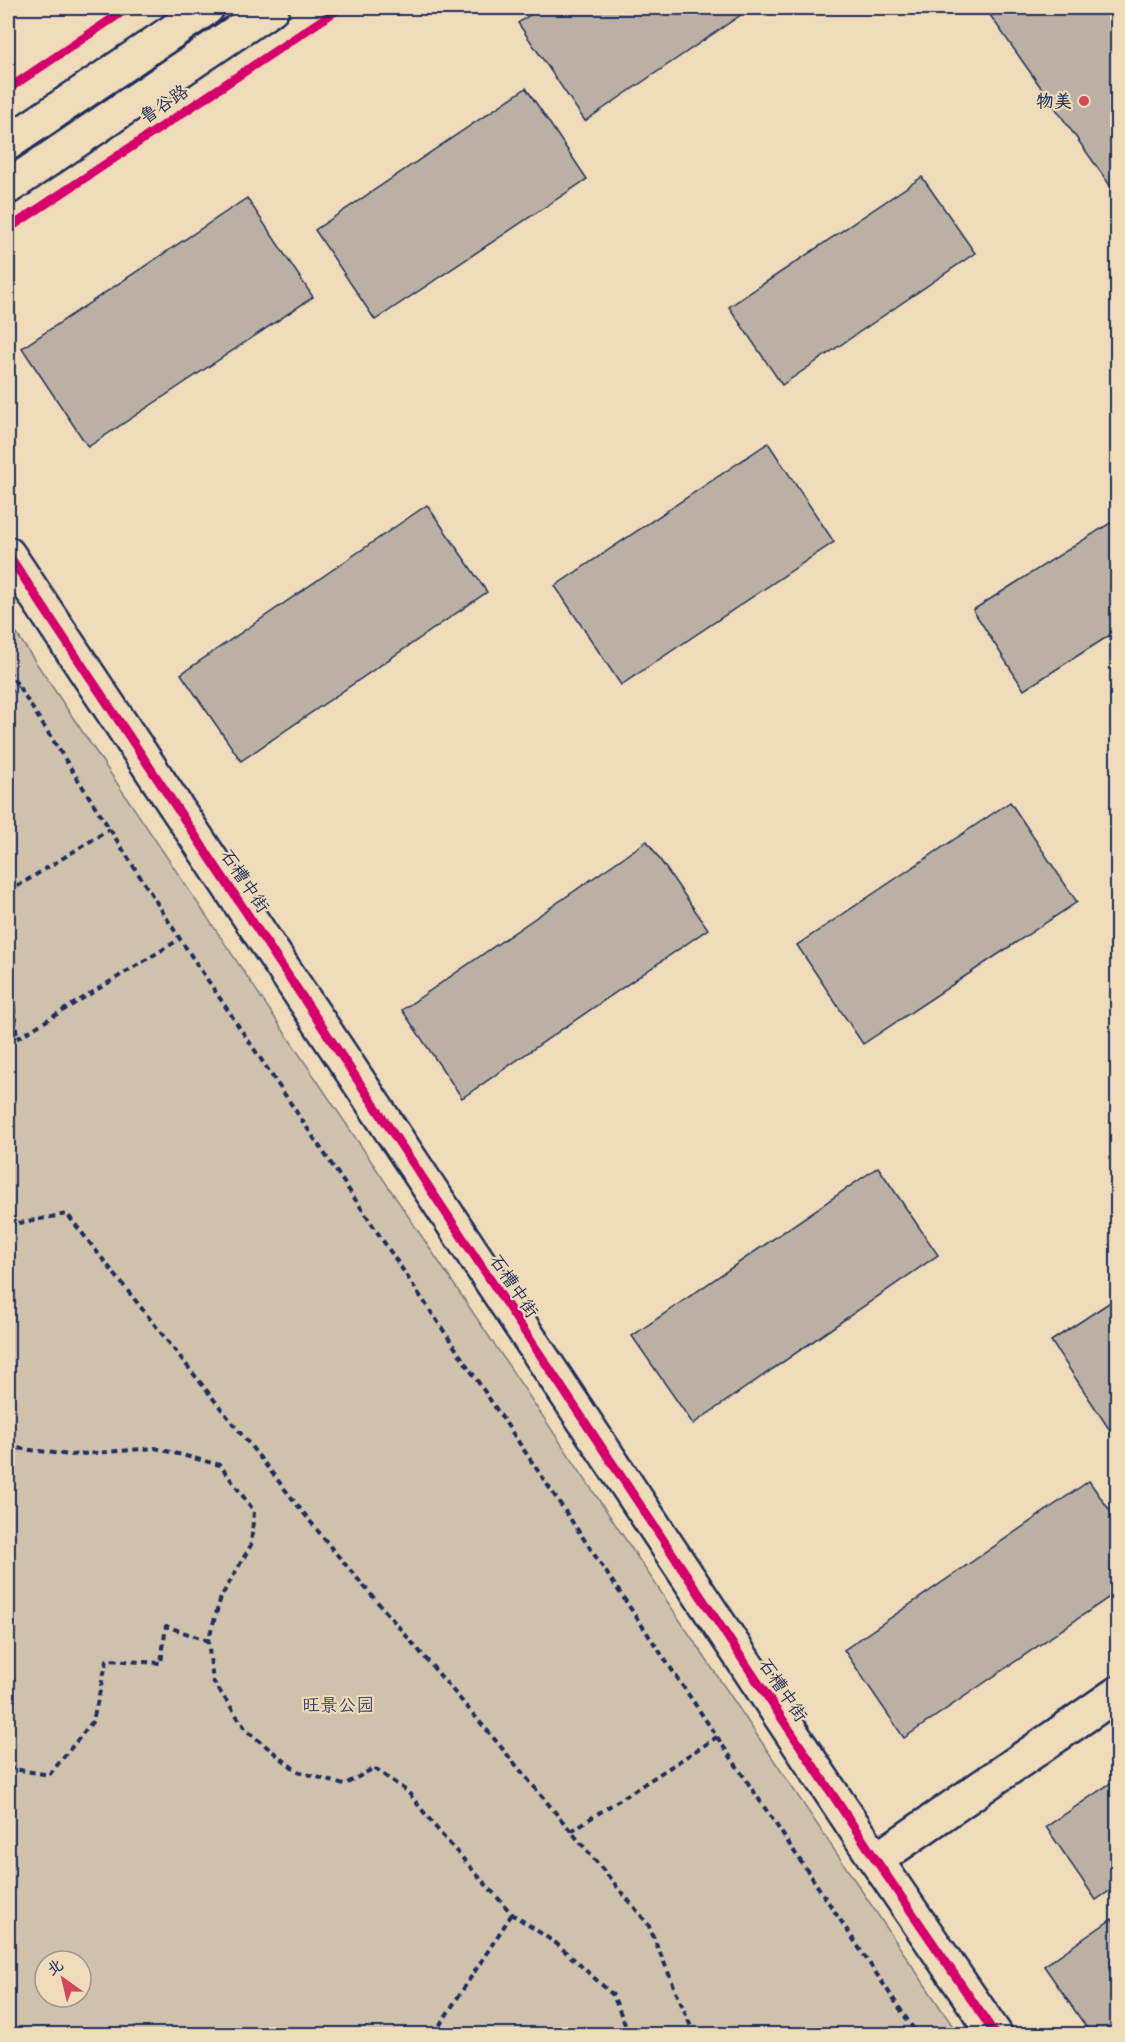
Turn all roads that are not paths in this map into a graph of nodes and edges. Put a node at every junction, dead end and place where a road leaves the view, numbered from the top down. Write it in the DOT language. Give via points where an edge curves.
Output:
graph roads {
  1 [pos="207,8"];
  2 [pos="272,8"];
  3 [pos="8,143"];
  4 [pos="8,187"];
  5 [pos="8,554"];
  6 [pos="1118,1693"];
  7 [pos="876,1860"];
  8 [pos="995,2034"];
  1 -- 3 [label="street"];
  2 -- 4 [label="street, 鲁谷路"];
  5 -- 7 [label="street, 石槽中街"];
  6 -- 7 [label="street"];
  7 -- 8 [label="street, 石槽中街"];
}
